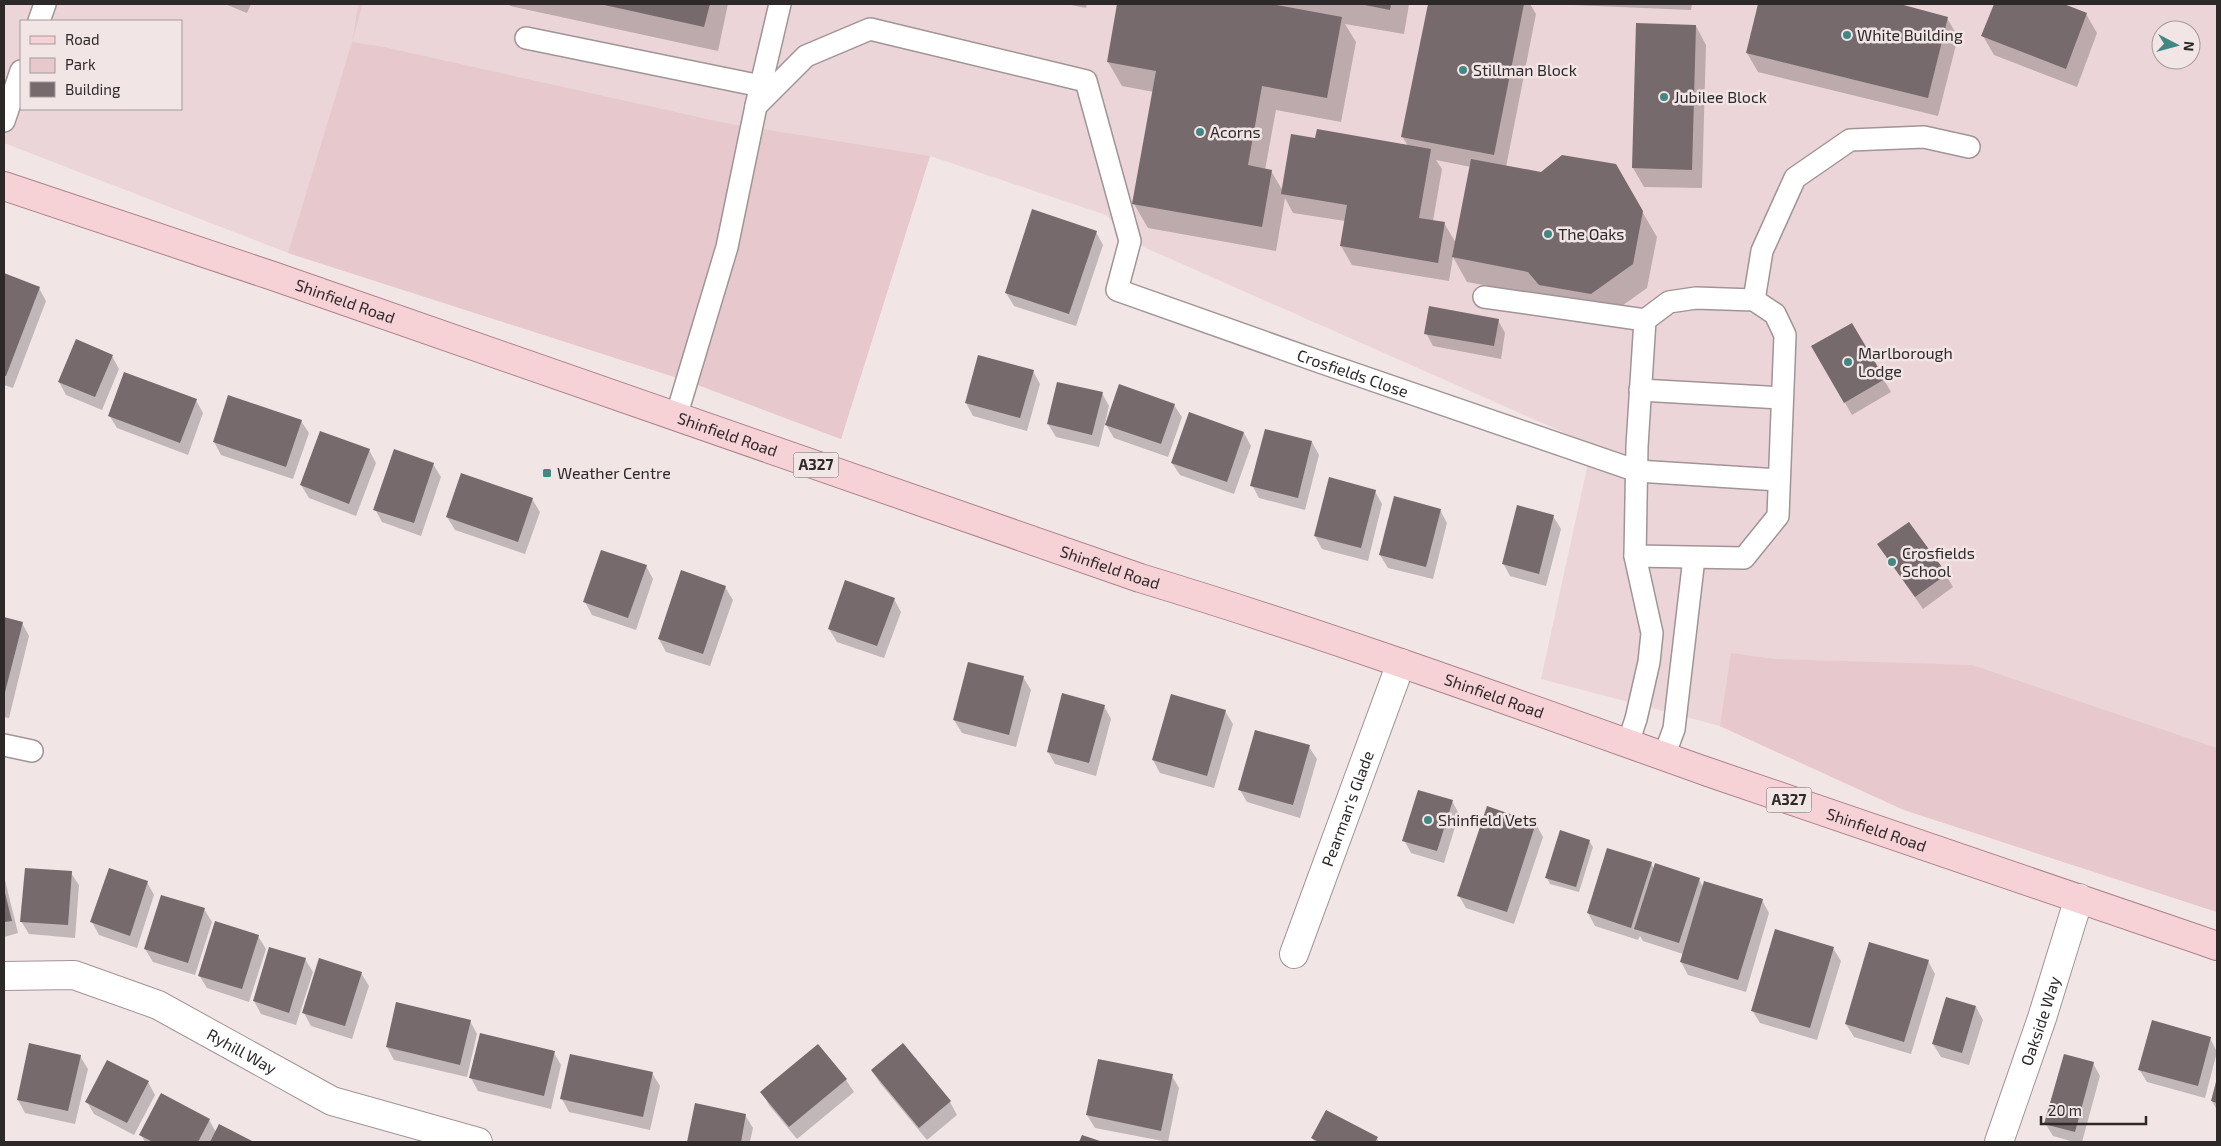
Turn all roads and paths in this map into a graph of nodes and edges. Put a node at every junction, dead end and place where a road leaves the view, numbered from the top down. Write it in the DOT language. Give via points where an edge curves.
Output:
graph roads {
  1 [pos="45,4"];
  2 [pos="780,4"];
  3 [pos="39,20"];
  4 [pos="526,38"];
  5 [pos="20,74"];
  6 [pos="758,96"];
  7 [pos="4,121"];
  8 [pos="1969,147"];
  9 [pos="4,186"];
  10 [pos="1484,297"];
  11 [pos="1754,300"];
  12 [pos="1645,320"];
  13 [pos="1640,390"];
  14 [pos="1782,398"];
  15 [pos="676,416"];
  16 [pos="1636,471"];
  17 [pos="1779,480"];
  18 [pos="1635,556"];
  19 [pos="1694,558"];
  20 [pos="1401,663"];
  21 [pos="1628,744"];
  22 [pos="4,745"];
  23 [pos="32,751"];
  24 [pos="1664,756"];
  25 [pos="2079,898"];
  26 [pos="2217,946"];
  27 [pos="1294,954"];
  28 [pos="4,976"];
  29 [pos="478,1142"];
  30 [pos="1998,1142"];
  1 -- 3 [label="lane"];
  2 -- 6 [label="lane"];
  4 -- 6 [label="lane"];
  5 -- 7 [label="lane"];
  6 -- 15 [label="lane" via="727,247"];
  6 -- 16 [label="lane, Crosfields Close" via="806,56 870,29 1086,81 1130,241 1117,290"];
  8 -- 11 [label="lane" via="1924,137 1850,140 1795,178 1762,251"];
  9 -- 15 [label="main road, Shinfield Road / A327"];
  10 -- 12 [label="lane"];
  11 -- 12 [label="lane" via="1696,298 1669,302"];
  11 -- 14 [label="lane" via="1775,314 1785,335"];
  12 -- 13 [label="lane"];
  13 -- 14 [label="lane"];
  13 -- 16 [label="lane"];
  14 -- 17 [label="lane"];
  15 -- 20 [label="main road, Shinfield Road / A327" via="1140,578"];
  16 -- 17 [label="lane"];
  16 -- 18 [label="lane"];
  17 -- 19 [label="lane" via="1778,516 1744,558"];
  18 -- 19 [label="lane"];
  18 -- 21 [label="lane" via="1652,633 1649,662"];
  19 -- 24 [label="lane" via="1674,729"];
  20 -- 21 [label="main road, Shinfield Road / A327"];
  20 -- 27 [label="street, Pearman's Glade"];
  21 -- 24 [label="main road, Shinfield Road / A327"];
  22 -- 23 [label="lane"];
  24 -- 25 [label="main road, Shinfield Road / A327"];
  25 -- 26 [label="main road, Shinfield Road / A327"];
  25 -- 30 [label="street, Oakside Way" via="2042,1018"];
  28 -- 29 [label="street, Ryhill Way" via="74,975 158,1005 332,1101"];
}
